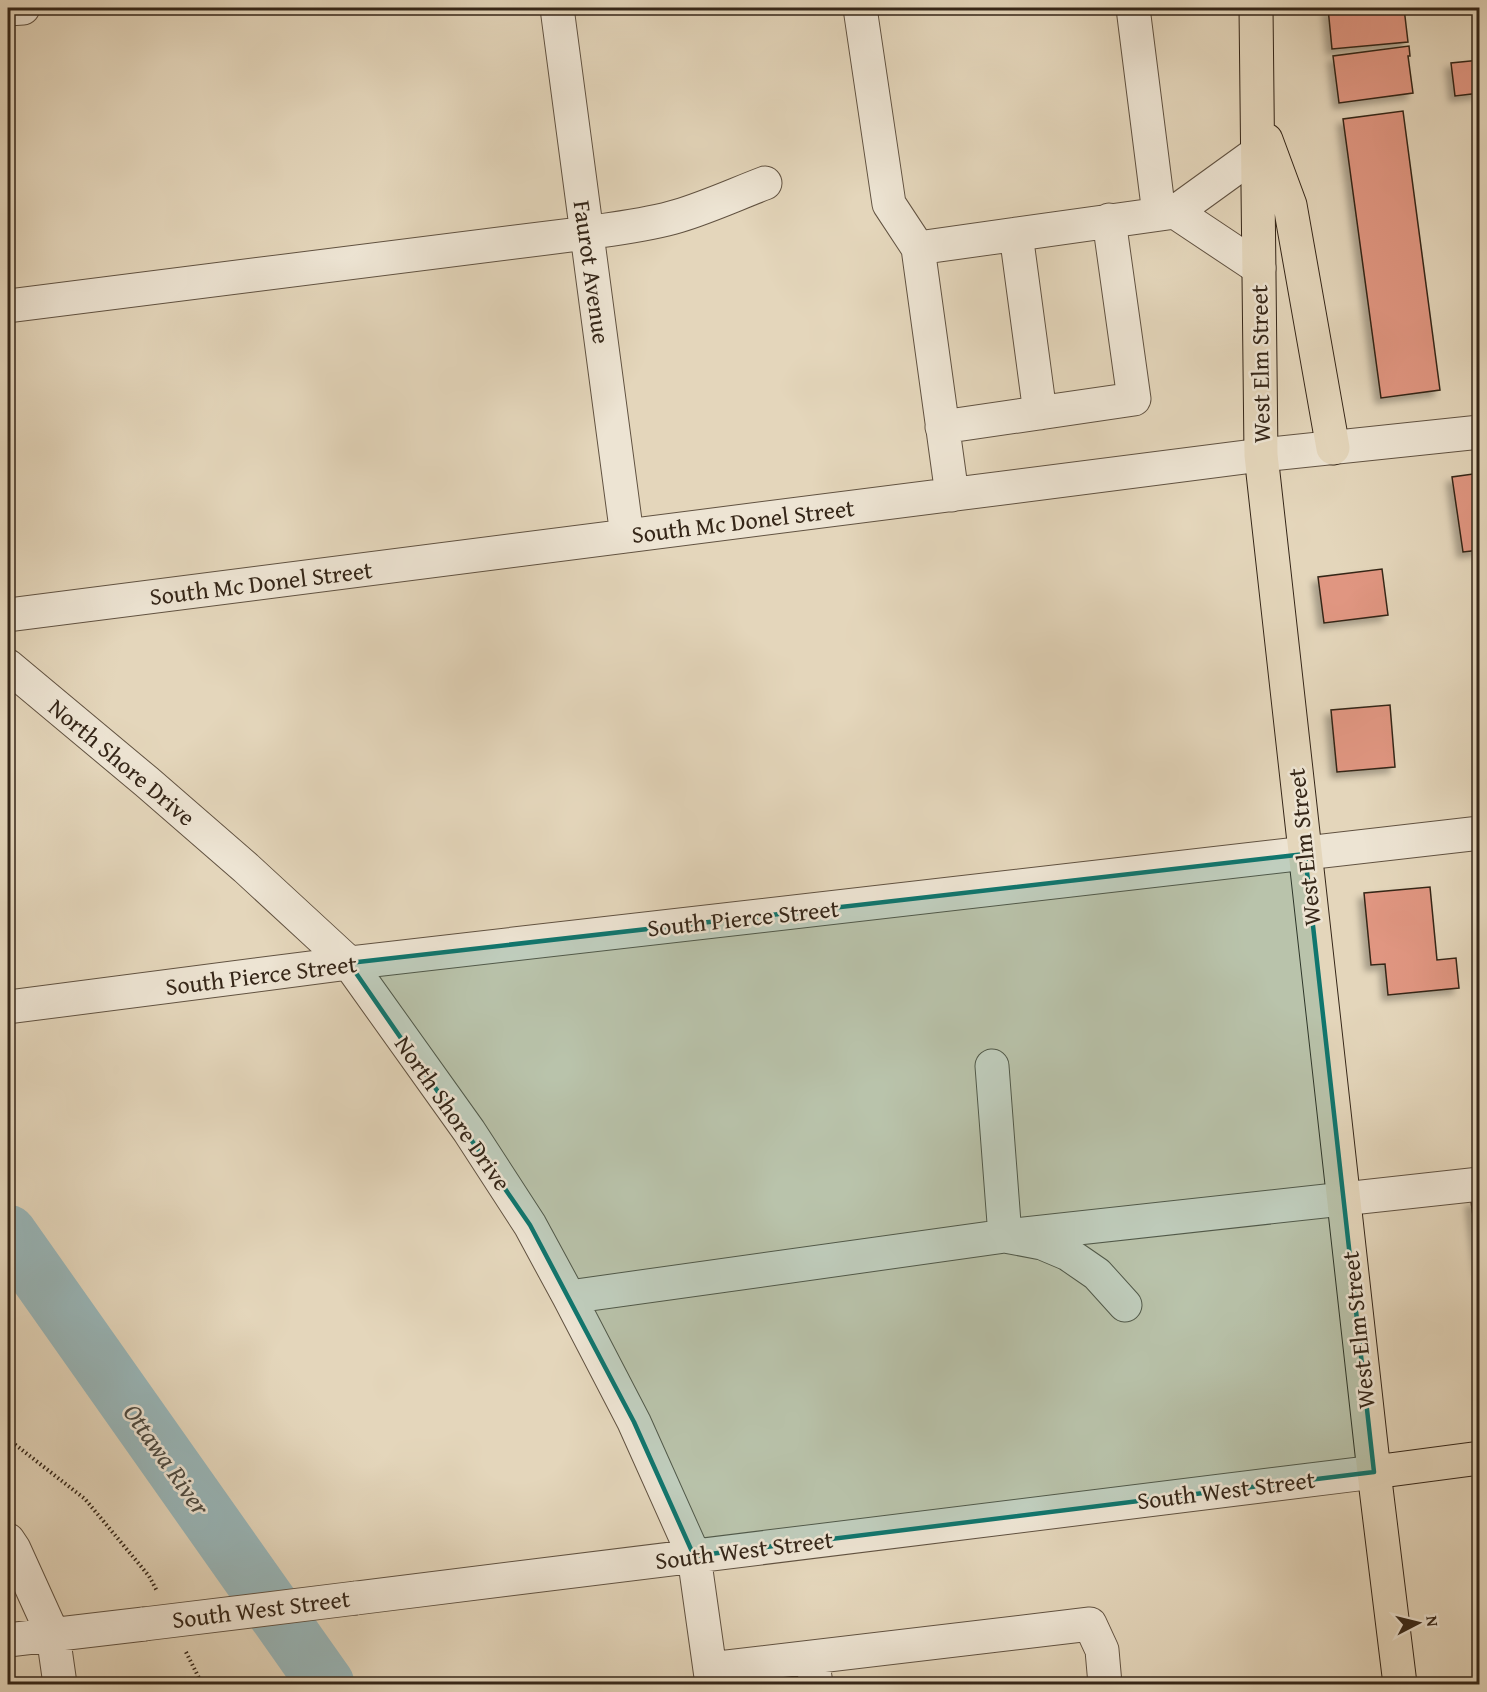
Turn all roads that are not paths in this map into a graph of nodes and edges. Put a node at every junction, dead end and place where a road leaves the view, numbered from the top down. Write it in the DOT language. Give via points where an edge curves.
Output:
graph roads {
  1 [pos="23,8"];
  2 [pos="557,8"];
  3 [pos="860,8"];
  4 [pos="1133,8"];
  5 [pos="1256,8"];
  6 [pos="8,9"];
  7 [pos="1258,119"];
  8 [pos="1258,152"];
  9 [pos="765,183"];
  10 [pos="1167,213"];
  11 [pos="1109,220"];
  12 [pos="587,233"];
  13 [pos="1016,234"];
  14 [pos="918,248"];
  15 [pos="1259,268"];
  16 [pos="8,306"];
  17 [pos="1040,413"];
  18 [pos="942,427"];
  19 [pos="1479,432"];
  20 [pos="1333,448"];
  21 [pos="1261,455"];
  22 [pos="952,495"];
  23 [pos="627,536"];
  24 [pos="8,615"];
  25 [pos="8,666"];
  26 [pos="1479,833"];
  27 [pos="1305,854"];
  28 [pos="349,963"];
  29 [pos="8,1007"];
  30 [pos="992,1066"];
  31 [pos="1479,1184"];
  32 [pos="1344,1200"];
  33 [pos="1005,1236"];
  34 [pos="569,1297"];
  35 [pos="1125,1305"];
  36 [pos="1479,1458"];
  37 [pos="1374,1472"];
  38 [pos="8,1540"];
  39 [pos="694,1556"];
  40 [pos="53,1635"];
  41 [pos="8,1640"];
  42 [pos="814,1671"];
  43 [pos="711,1677"];
  44 [pos="60,1684"];
  45 [pos="1105,1684"];
  46 [pos="1400,1684"];
  1 -- 6 [label="street"];
  2 -- 12 [label="street, Faurot Avenue"];
  3 -- 14 [label="street" via="889,204"];
  4 -- 10 [label="street"];
  5 -- 7 [label="main road, West Elm Street"];
  7 -- 8 [label="main road, West Elm Street"];
  7 -- 20 [label="main road" via="1290,205"];
  8 -- 10 [label="street"];
  8 -- 15 [label="main road, West Elm Street"];
  9 -- 12 [label="street" via="676,217"];
  10 -- 11 [label="street"];
  10 -- 15 [label="street"];
  11 -- 13 [label="street"];
  11 -- 17 [label="street" via="1134,399"];
  12 -- 16 [label="street"];
  12 -- 23 [label="street, Faurot Avenue"];
  13 -- 14 [label="street"];
  13 -- 17 [label="street"];
  14 -- 18 [label="street"];
  15 -- 21 [label="main road, West Elm Street"];
  17 -- 18 [label="street"];
  18 -- 22 [label="street"];
  19 -- 20 [label="street, South Mc Donel Street"];
  20 -- 21 [label="street, South Mc Donel Street"];
  21 -- 22 [label="street, South Mc Donel Street"];
  21 -- 27 [label="main road, West Elm Street"];
  22 -- 23 [label="street, South Mc Donel Street"];
  23 -- 24 [label="street, South Mc Donel Street"];
  25 -- 28 [label="street, North Shore Drive" via="246,868"];
  26 -- 27 [label="street, South Pierce Street"];
  27 -- 28 [label="street, South Pierce Street"];
  27 -- 32 [label="main road, West Elm Street"];
  28 -- 29 [label="street, South Pierce Street"];
  28 -- 34 [label="street, North Shore Drive" via="475,1141 530,1225"];
  30 -- 33 [label="street"];
  31 -- 32 [label="street"];
  32 -- 33 [label="street"];
  32 -- 37 [label="main road, West Elm Street"];
  33 -- 34 [label="street"];
  33 -- 35 [label="street" via="1042,1243 1068,1254 1097,1274"];
  34 -- 39 [label="street, North Shore Drive" via="634,1422"];
  36 -- 37 [label="main road, South West Street"];
  37 -- 39 [label="street, South West Street"];
  37 -- 46 [label="main road, West Elm Street"];
  38 -- 40 [label="street"];
  39 -- 40 [label="street, South West Street, bridge" via="356,1598 151,1610"];
  39 -- 43 [label="street, North Shore Drive"];
  40 -- 41 [label="street, South West Street"];
  40 -- 44 [label="street"];
  42 -- 43 [label="street"];
  42 -- 45 [label="street" via="1090,1624 1102,1650"];
}
